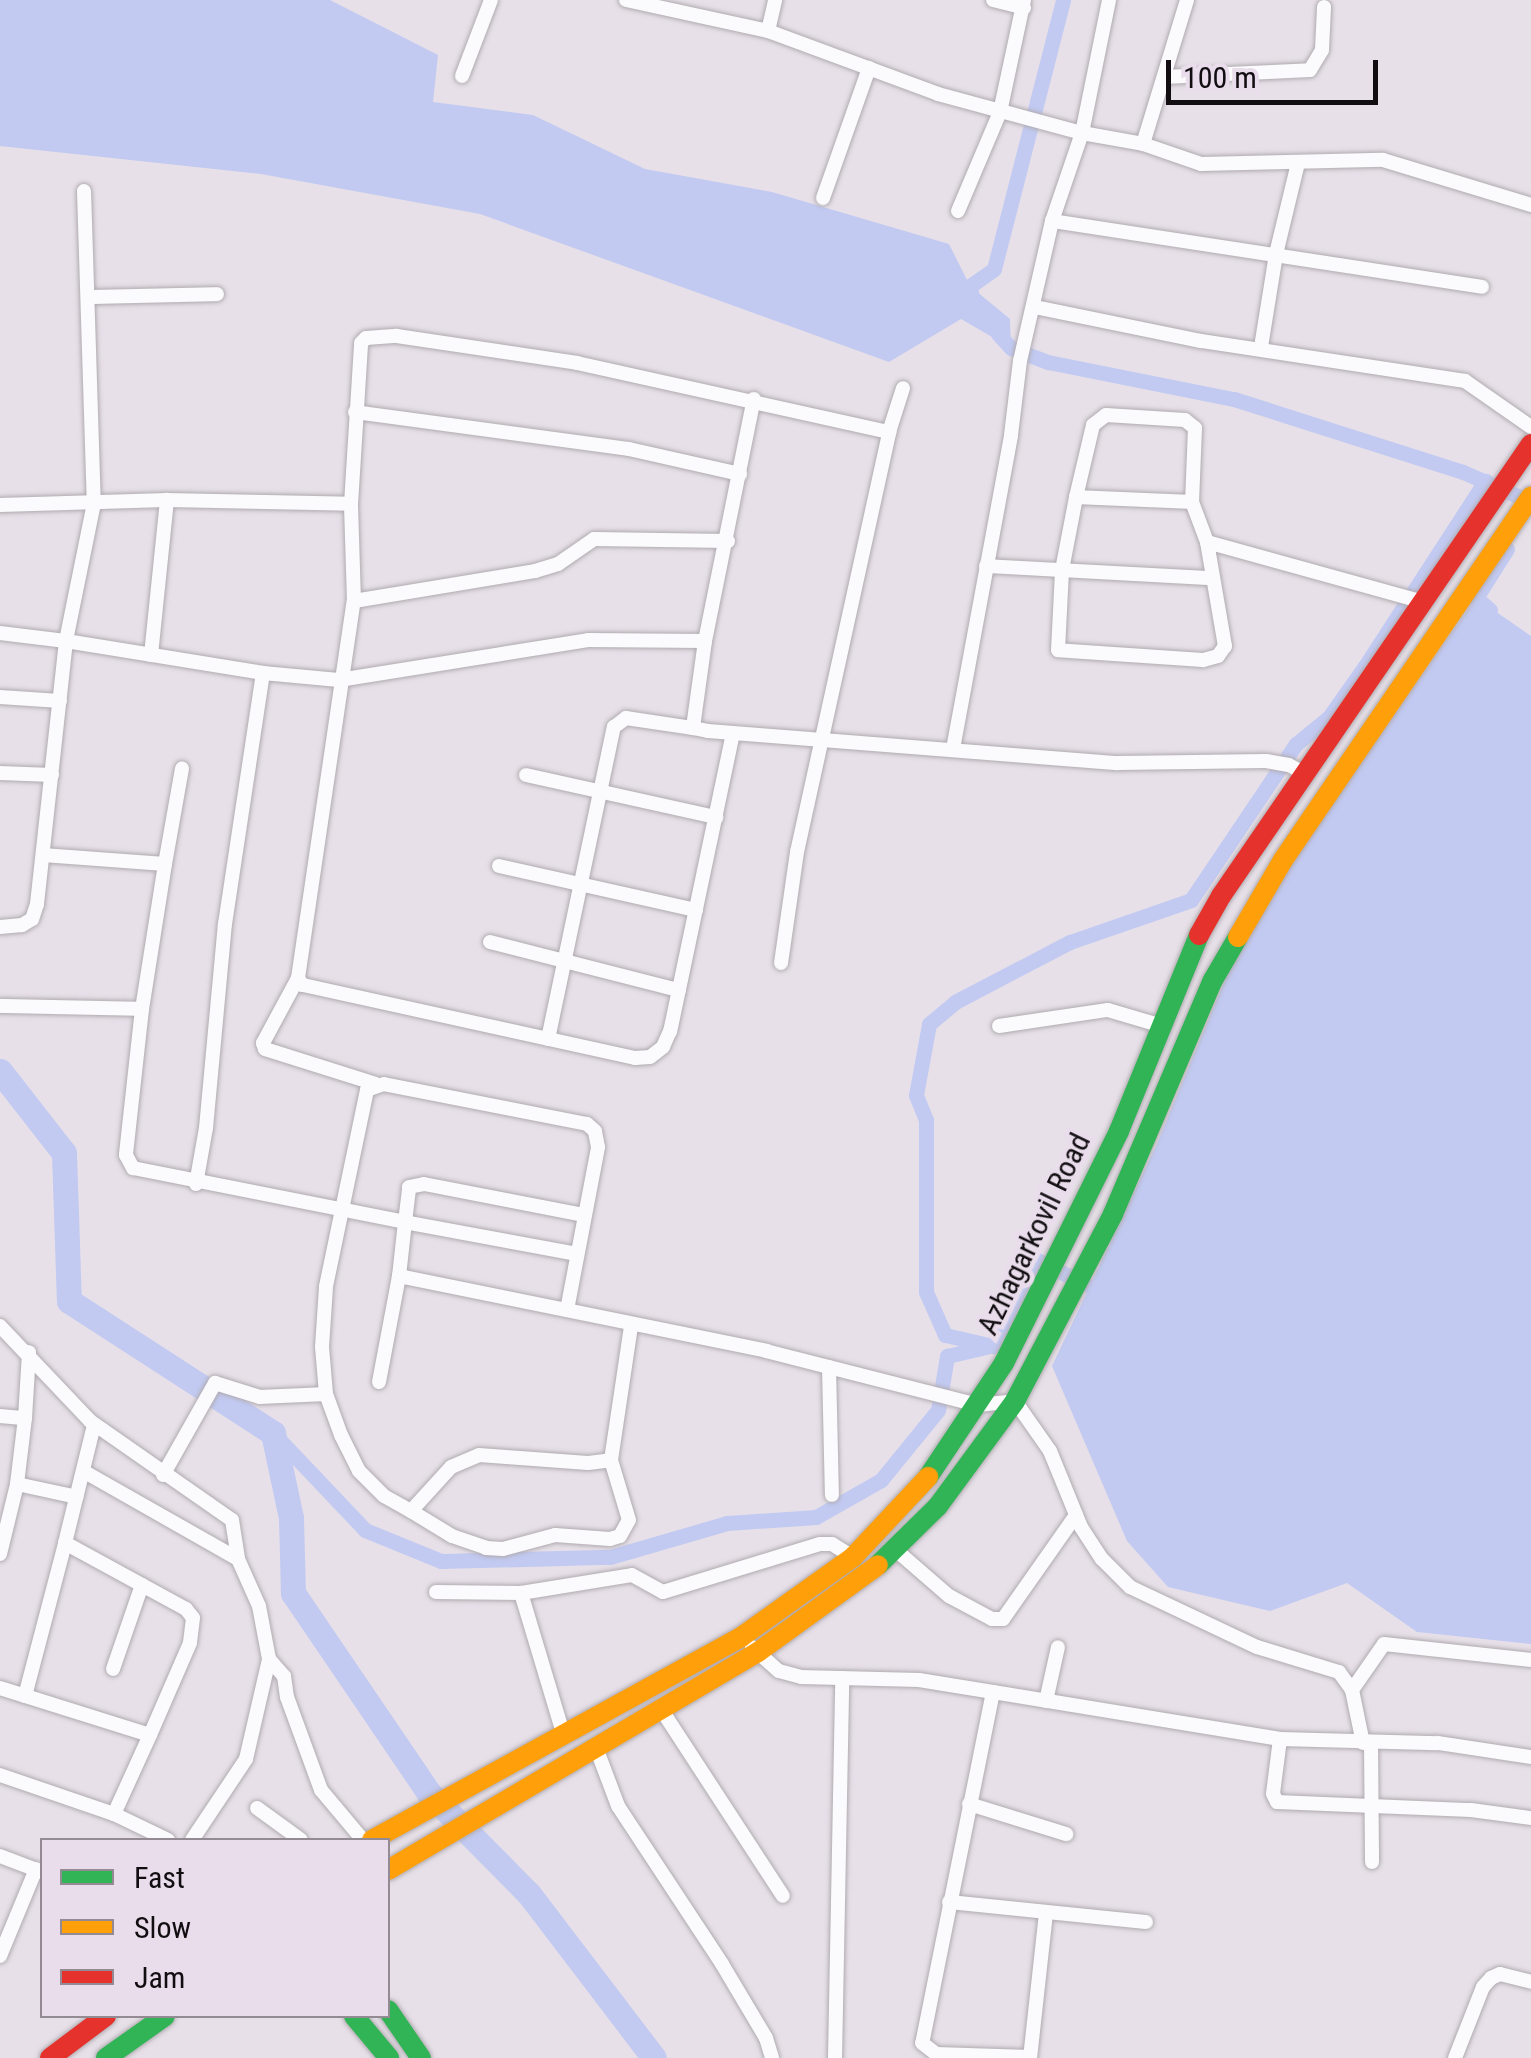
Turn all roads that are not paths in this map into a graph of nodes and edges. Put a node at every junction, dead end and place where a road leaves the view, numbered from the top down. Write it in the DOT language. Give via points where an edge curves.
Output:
graph roads {
  1 [pos="491,0"];
  2 [pos="626,0"];
  3 [pos="775,0"];
  4 [pos="993,0"];
  5 [pos="1109,0"];
  6 [pos="1186,0"];
  7 [pos="1024,4"];
  8 [pos="1324,6"];
  9 [pos="768,31"];
  10 [pos="869,68"];
  11 [pos="462,76"];
  12 [pos="1164,76"];
  13 [pos="1000,112"];
  14 [pos="1082,133"];
  15 [pos="1143,144"];
  16 [pos="1298,164"];
  17 [pos="84,191"];
  18 [pos="823,198"];
  19 [pos="1531,204"];
  20 [pos="958,211"];
  21 [pos="1052,220"];
  22 [pos="1276,254"];
  23 [pos="1482,288"];
  24 [pos="217,294"];
  25 [pos="88,297"];
  26 [pos="1035,307"];
  27 [pos="1262,347"];
  28 [pos="904,388"];
  29 [pos="754,399"];
  30 [pos="354,412"];
  31 [pos="1531,426"];
  32 [pos="889,432"];
  33 [pos="1531,444"];
  34 [pos="740,474"];
  35 [pos="1076,497"];
  36 [pos="167,500"];
  37 [pos="1192,502"];
  38 [pos="1527,503"];
  39 [pos="94,504"];
  40 [pos="351,504"];
  41 [pos="0,505"];
  42 [pos="728,541"];
  43 [pos="1206,542"];
  44 [pos="986,566"];
  45 [pos="1062,570"];
  46 [pos="1210,578"];
  47 [pos="1418,600"];
  48 [pos="354,601"];
  49 [pos="0,633"];
  50 [pos="66,641"];
  51 [pos="705,642"];
  52 [pos="151,655"];
  53 [pos="263,674"];
  54 [pos="339,680"];
  55 [pos="0,697"];
  56 [pos="60,701"];
  57 [pos="694,728"];
  58 [pos="733,734"];
  59 [pos="821,740"];
  60 [pos="952,749"];
  61 [pos="182,769"];
  62 [pos="1298,770"];
  63 [pos="0,774"];
  64 [pos="52,775"];
  65 [pos="526,775"];
  66 [pos="603,790"];
  67 [pos="716,817"];
  68 [pos="43,855"];
  69 [pos="166,864"];
  70 [pos="499,866"];
  71 [pos="582,884"];
  72 [pos="696,910"];
  73 [pos="0,927"];
  74 [pos="490,942"];
  75 [pos="566,959"];
  76 [pos="781,963"];
  77 [pos="298,978"];
  78 [pos="679,990"];
  79 [pos="0,1006"];
  80 [pos="142,1009"];
  81 [pos="1160,1025"];
  82 [pos="998,1026"];
  83 [pos="548,1039"];
  84 [pos="376,1084"];
  85 [pos="196,1184"];
  86 [pos="342,1212"];
  87 [pos="583,1215"];
  88 [pos="404,1222"];
  89 [pos="577,1254"];
  90 [pos="399,1276"];
  91 [pos="567,1310"];
  92 [pos="0,1326"];
  93 [pos="631,1326"];
  94 [pos="29,1352"];
  95 [pos="829,1367"];
  96 [pos="379,1382"];
  97 [pos="326,1394"];
  98 [pos="1015,1401"];
  99 [pos="978,1405"];
  100 [pos="0,1416"];
  101 [pos="25,1418"];
  102 [pos="94,1425"];
  103 [pos="611,1460"];
  104 [pos="83,1471"];
  105 [pos="163,1474"];
  106 [pos="17,1484"];
  107 [pos="832,1496"];
  108 [pos="76,1497"];
  109 [pos="410,1511"];
  110 [pos="1076,1514"];
  111 [pos="66,1543"];
  112 [pos="897,1550"];
  113 [pos="0,1554"];
  114 [pos="852,1557"];
  115 [pos="238,1560"];
  116 [pos="142,1585"];
  117 [pos="436,1592"];
  118 [pos="521,1593"];
  119 [pos="741,1637"];
  120 [pos="1058,1646"];
  121 [pos="758,1652"];
  122 [pos="269,1660"];
  123 [pos="1531,1660"];
  124 [pos="114,1668"];
  125 [pos="842,1678"];
  126 [pos="0,1688"];
  127 [pos="1352,1690"];
  128 [pos="993,1692"];
  129 [pos="25,1696"];
  130 [pos="1046,1701"];
  131 [pos="661,1708"];
  132 [pos="563,1733"];
  133 [pos="150,1735"];
  134 [pos="1280,1739"];
  135 [pos="1367,1744"];
  136 [pos="594,1745"];
  137 [pos="1531,1758"];
  138 [pos="0,1776"];
  139 [pos="969,1804"];
  140 [pos="1372,1804"];
  141 [pos="257,1808"];
  142 [pos="114,1814"];
  143 [pos="1531,1818"];
  144 [pos="1066,1834"];
  145 [pos="379,1837"];
  146 [pos="164,1838"];
  147 [pos="193,1838"];
  148 [pos="298,1838"];
  149 [pos="361,1838"];
  150 [pos="0,1856"];
  151 [pos="1372,1862"];
  152 [pos="390,1869"];
  153 [pos="39,1871"];
  154 [pos="783,1896"];
  155 [pos="949,1902"];
  156 [pos="1046,1912"];
  157 [pos="1146,1922"];
  158 [pos="0,1956"];
  159 [pos="1531,1982"];
  160 [pos="390,2013"];
  161 [pos="103,2018"];
  162 [pos="162,2018"];
  163 [pos="356,2018"];
  164 [pos="50,2058"];
  165 [pos="106,2058"];
  166 [pos="388,2058"];
  167 [pos="421,2058"];
  168 [pos="772,2058"];
  169 [pos="835,2058"];
  170 [pos="1030,2058"];
  171 [pos="1455,2058"];
  1 -- 11 [label="street"];
  2 -- 9 [label="street"];
  3 -- 9 [label="street"];
  4 -- 7 [label="street"];
  5 -- 14 [label="street"];
  6 -- 12 [label="street"];
  7 -- 13 [label="street"];
  8 -- 12 [label="street" via="1322,50 1310,70"];
  9 -- 10 [label="street"];
  10 -- 13 [label="street"];
  10 -- 18 [label="street"];
  12 -- 15 [label="street"];
  13 -- 14 [label="street"];
  13 -- 20 [label="street"];
  14 -- 15 [label="street"];
  14 -- 21 [label="street"];
  15 -- 16 [label="street" via="1201,164"];
  16 -- 19 [label="street" via="1394,162"];
  16 -- 22 [label="street"];
  17 -- 25 [label="street"];
  21 -- 22 [label="street"];
  21 -- 26 [label="street"];
  22 -- 23 [label="street"];
  22 -- 27 [label="street"];
  24 -- 25 [label="street"];
  25 -- 39 [label="street"];
  26 -- 27 [label="street"];
  26 -- 44 [label="street"];
  27 -- 31 [label="street" via="1465,381"];
  28 -- 32 [label="street"];
  29 -- 30 [label="street" via="577,363 381,336 366,338 357,351"];
  29 -- 32 [label="street"];
  29 -- 34 [label="street"];
  30 -- 34 [label="street" via="629,449"];
  30 -- 40 [label="street"];
  32 -- 59 [label="street"];
  33 -- 47 [label="main road, Azhagarkovil Road"];
  34 -- 42 [label="street"];
  35 -- 37 [label="street"];
  35 -- 37 [label="street" via="1094,424 1106,415 1191,423 1197,435"];
  35 -- 45 [label="street"];
  36 -- 39 [label="street"];
  36 -- 40 [label="street"];
  36 -- 52 [label="street"];
  37 -- 43 [label="street"];
  38 -- 98 [label="main road, Azhagarkovil Road" via="1282,860 1213,980 1112,1214"];
  39 -- 41 [label="street"];
  39 -- 50 [label="street"];
  40 -- 48 [label="street"];
  42 -- 48 [label="street" via="594,539 535,571"];
  42 -- 51 [label="street"];
  43 -- 46 [label="street"];
  43 -- 47 [label="street"];
  44 -- 45 [label="street"];
  44 -- 60 [label="street"];
  45 -- 46 [label="street"];
  45 -- 46 [label="street" via="1057,644 1071,654 1218,656 1224,646"];
  47 -- 62 [label="main road, Azhagarkovil Road"];
  48 -- 54 [label="street"];
  49 -- 50 [label="street"];
  50 -- 52 [label="street"];
  50 -- 56 [label="street"];
  51 -- 54 [label="street" via="588,640"];
  51 -- 57 [label="street"];
  52 -- 53 [label="street"];
  53 -- 54 [label="street"];
  53 -- 85 [label="street"];
  54 -- 77 [label="street"];
  55 -- 56 [label="street"];
  56 -- 64 [label="street"];
  57 -- 58 [label="street"];
  57 -- 66 [label="street" via="618,719"];
  58 -- 59 [label="street"];
  58 -- 67 [label="street"];
  59 -- 60 [label="street"];
  59 -- 76 [label="street"];
  60 -- 62 [label="street" via="1118,763 1266,761"];
  61 -- 69 [label="street"];
  62 -- 81 [label="main road, Azhagarkovil Road" via="1220,896"];
  63 -- 64 [label="street"];
  64 -- 68 [label="street"];
  65 -- 66 [label="street"];
  66 -- 67 [label="street"];
  66 -- 71 [label="street"];
  67 -- 72 [label="street"];
  68 -- 69 [label="street"];
  68 -- 73 [label="street" via="32,918"];
  69 -- 80 [label="street"];
  70 -- 71 [label="street"];
  71 -- 72 [label="street"];
  71 -- 75 [label="street"];
  72 -- 78 [label="street"];
  74 -- 75 [label="street"];
  75 -- 78 [label="street"];
  75 -- 83 [label="street"];
  77 -- 83 [label="street" via="317,991"];
  77 -- 84 [label="street" via="265,1049"];
  78 -- 83 [label="street" via="664,1046 650,1057"];
  79 -- 80 [label="street"];
  80 -- 85 [label="street" via="128,1162 147,1174"];
  81 -- 82 [label="street" via="1108,1010"];
  81 -- 99 [label="main road, Azhagarkovil Road" via="1119,1131"];
  84 -- 86 [label="street" via="362,1096"];
  84 -- 87 [label="street" via="587,1124 598,1147"];
  85 -- 86 [label="street"];
  86 -- 88 [label="street"];
  86 -- 97 [label="street" via="326,1286"];
  87 -- 88 [label="street" via="414,1182"];
  87 -- 89 [label="street"];
  88 -- 89 [label="street"];
  88 -- 90 [label="street"];
  89 -- 91 [label="street"];
  90 -- 91 [label="street"];
  90 -- 96 [label="street"];
  91 -- 93 [label="street"];
  92 -- 94 [label="street"];
  93 -- 95 [label="street"];
  93 -- 103 [label="street"];
  94 -- 101 [label="street"];
  94 -- 102 [label="street"];
  95 -- 99 [label="street"];
  95 -- 107 [label="street"];
  97 -- 105 [label="street" via="274,1398 223,1383 209,1388"];
  97 -- 109 [label="street" via="359,1470"];
  98 -- 99 [label="street"];
  98 -- 110 [label="street" via="1050,1451"];
  98 -- 112 [label="main road, Azhagarkovil Road"];
  99 -- 114 [label="main road, Azhagarkovil Road" via="909,1501"];
  100 -- 101 [label="street"];
  101 -- 106 [label="street"];
  102 -- 104 [label="street"];
  102 -- 105 [label="street"];
  103 -- 109 [label="street" via="466,1457"];
  103 -- 109 [label="street" via="629,1520 610,1539 555,1535 486,1548"];
  104 -- 108 [label="street"];
  104 -- 115 [label="street"];
  105 -- 115 [label="street" via="232,1520"];
  106 -- 108 [label="street"];
  106 -- 113 [label="street"];
  108 -- 111 [label="street"];
  110 -- 112 [label="street" via="1003,1619 949,1596"];
  110 -- 127 [label="street" via="1102,1560 1130,1588 1257,1648 1332,1667"];
  111 -- 116 [label="street"];
  111 -- 129 [label="street"];
  112 -- 121 [label="main road, Azhagarkovil Road"];
  114 -- 118 [label="street" via="826,1543 678,1590 656,1591 632,1576"];
  114 -- 119 [label="main road, Azhagarkovil Road"];
  115 -- 122 [label="street" via="259,1606"];
  116 -- 124 [label="street"];
  116 -- 133 [label="street" via="186,1609 194,1628"];
  117 -- 118 [label="street"];
  118 -- 132 [label="street"];
  119 -- 121 [label="street"];
  119 -- 132 [label="main road, Azhagarkovil Road"];
  120 -- 130 [label="street"];
  121 -- 125 [label="street" via="779,1671"];
  121 -- 131 [label="main road, Azhagarkovil Road"];
  122 -- 147 [label="street" via="246,1760"];
  122 -- 149 [label="street" via="284,1676 321,1790"];
  123 -- 127 [label="street" via="1384,1644"];
  125 -- 128 [label="street" via="919,1680"];
  125 -- 169 [label="street"];
  126 -- 129 [label="street"];
  127 -- 135 [label="street"];
  128 -- 130 [label="street"];
  128 -- 139 [label="street"];
  129 -- 133 [label="street"];
  130 -- 134 [label="street"];
  131 -- 136 [label="main road, Azhagarkovil Road"];
  131 -- 154 [label="street"];
  132 -- 145 [label="main road, Azhagarkovil Road"];
  133 -- 142 [label="street"];
  134 -- 135 [label="street"];
  134 -- 140 [label="street" via="1277,1802"];
  135 -- 137 [label="street" via="1438,1744"];
  135 -- 140 [label="street"];
  136 -- 152 [label="main road, Azhagarkovil Road"];
  136 -- 168 [label="street" via="618,1806 722,1964"];
  138 -- 142 [label="street"];
  139 -- 144 [label="street"];
  139 -- 155 [label="street"];
  140 -- 143 [label="street"];
  140 -- 151 [label="street"];
  141 -- 148 [label="street"];
  142 -- 146 [label="street"];
  150 -- 153 [label="street"];
  153 -- 158 [label="street"];
  155 -- 156 [label="street"];
  155 -- 170 [label="street" via="922,2043 936,2054"];
  156 -- 157 [label="street"];
  156 -- 170 [label="street"];
  159 -- 171 [label="street" via="1491,1978"];
  160 -- 167 [label="main road"];
  161 -- 164 [label="main road"];
  162 -- 165 [label="main road"];
  163 -- 166 [label="main road"];
}
